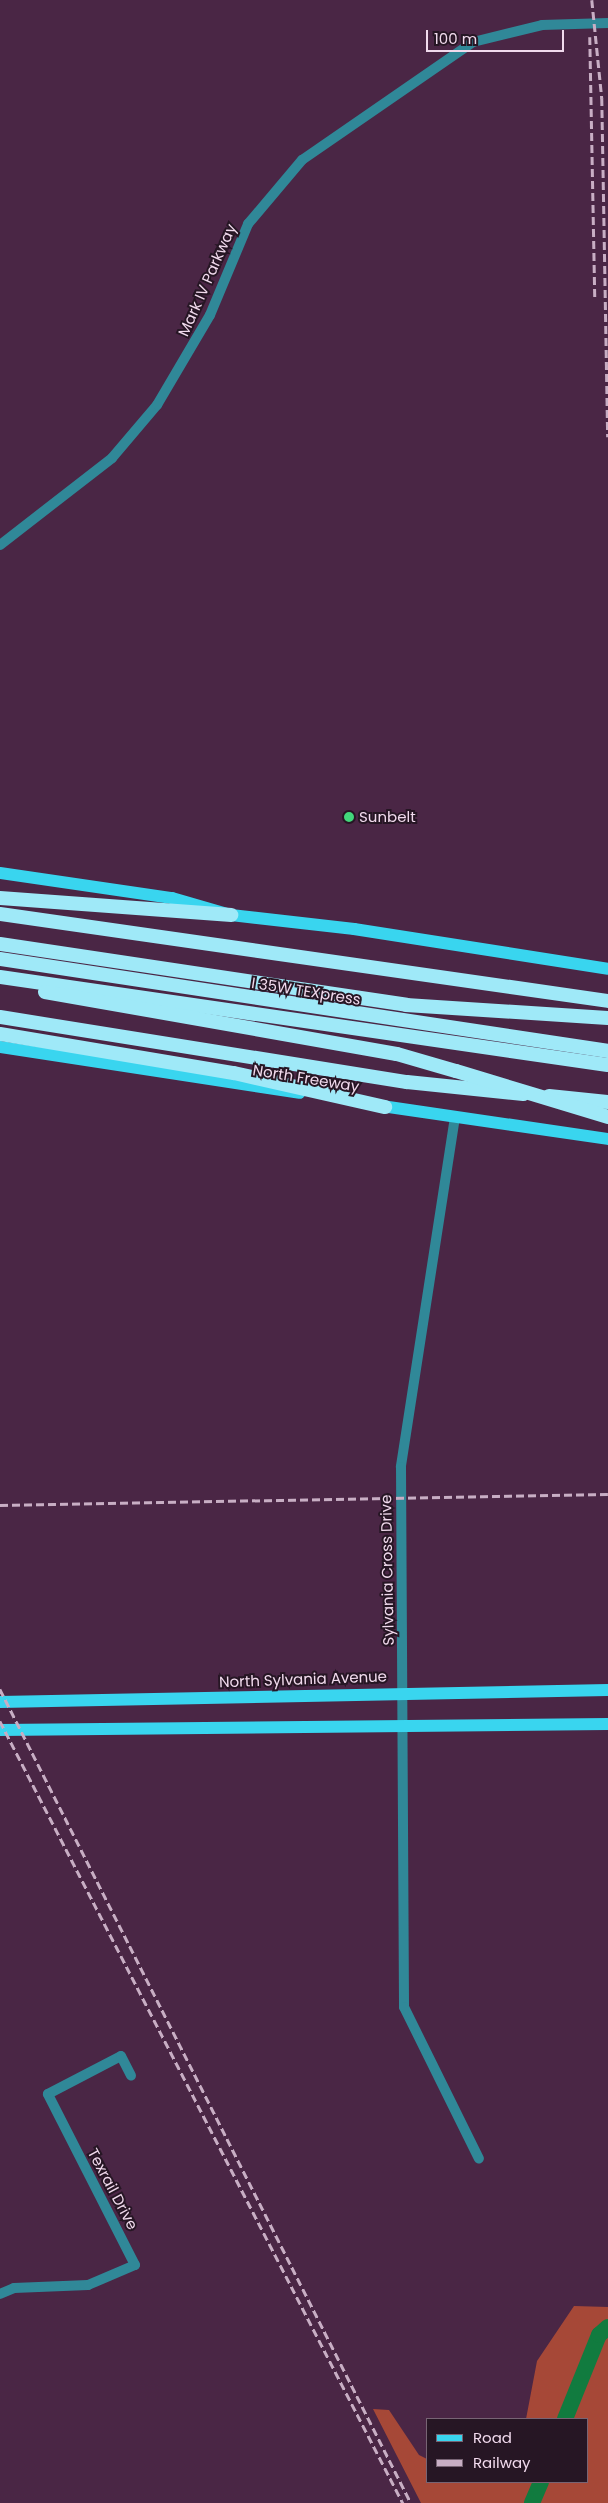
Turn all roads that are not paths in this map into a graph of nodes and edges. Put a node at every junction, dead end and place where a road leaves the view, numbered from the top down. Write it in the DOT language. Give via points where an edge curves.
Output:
graph roads {
  1 [pos="608,23"];
  2 [pos="0,545"];
  3 [pos="0,873"];
  4 [pos="0,898"];
  5 [pos="0,914"];
  6 [pos="231,915"];
  7 [pos="0,944"];
  8 [pos="0,959"];
  9 [pos="608,969"];
  10 [pos="0,977"];
  11 [pos="0,983"];
  12 [pos="608,1001"];
  13 [pos="0,1017"];
  14 [pos="608,1018"];
  15 [pos="0,1034"];
  16 [pos="0,1047"];
  17 [pos="608,1051"];
  18 [pos="608,1065"];
  19 [pos="608,1102"];
  20 [pos="384,1107"];
  21 [pos="455,1117"];
  22 [pos="608,1117"];
  23 [pos="608,1139"];
  24 [pos="608,1690"];
  25 [pos="405,1692"];
  26 [pos="0,1702"];
  27 [pos="608,1724"];
  28 [pos="405,1726"];
  29 [pos="0,1730"];
  30 [pos="131,2076"];
  31 [pos="479,2159"];
  32 [pos="0,2294"];
  1 -- 2 [label="street, Mark IV Parkway" via="542,25 473,42 302,160 248,224 210,315 158,405 112,458"];
  3 -- 6 [label="main road" via="172,898"];
  4 -- 6 [label="highway"];
  5 -- 12 [label="highway"];
  6 -- 9 [label="main road" via="354,929"];
  7 -- 14 [label="highway" via="406,1005"];
  8 -- 17 [label="highway, I 35W TEXpress"];
  10 -- 18 [label="highway, I 35W TEXpress"];
  11 -- 22 [label="highway, bridge" via="397,1054"];
  13 -- 19 [label="highway, North Freeway" via="407,1082"];
  15 -- 20 [label="highway" via="234,1073"];
  16 -- 20 [label="main road, North Freeway"];
  20 -- 21 [label="main road, North Freeway"];
  21 -- 23 [label="main road, North Freeway"];
  21 -- 25 [label="street, Sylvania Cross Drive" via="401,1467"];
  24 -- 25 [label="main road, North Sylvania Avenue"];
  25 -- 26 [label="main road, North Sylvania Avenue"];
  25 -- 28 [label="street, Sylvania Cross Drive"];
  27 -- 28 [label="main road"];
  28 -- 29 [label="main road"];
  28 -- 31 [label="street, Sylvania Cross Drive" via="404,2007"];
  30 -- 32 [label="street, Texrail Drive" via="121,2056 48,2094 135,2265 88,2286 14,2288"];
}
